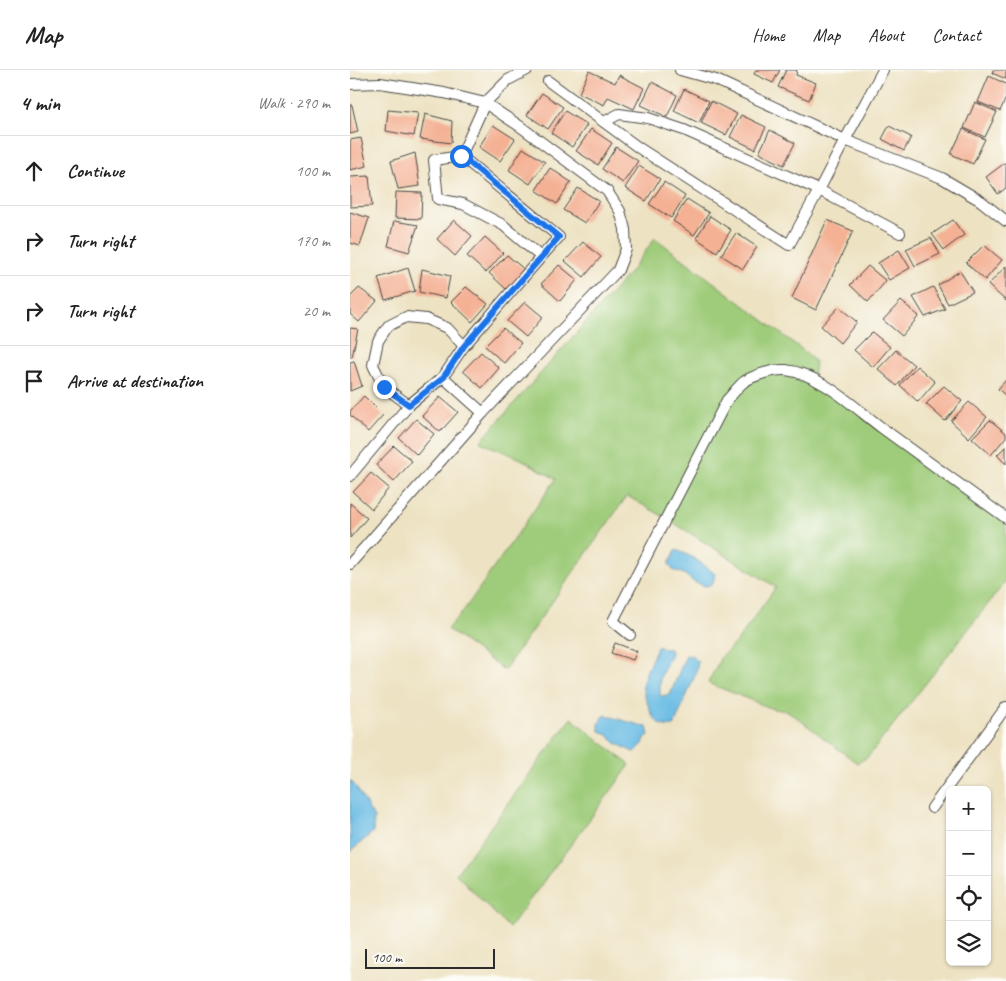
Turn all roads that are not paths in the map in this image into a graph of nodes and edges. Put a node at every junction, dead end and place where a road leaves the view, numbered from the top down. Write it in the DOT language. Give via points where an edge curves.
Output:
graph roads {
  1 [pos="527,70"];
  2 [pos="680,70"];
  3 [pos="881,70"];
  4 [pos="548,81"];
  5 [pos="350,84"];
  6 [pos="485,103"];
  7 [pos="604,122"];
  8 [pos="845,140"];
  9 [pos="461,156"];
  10 [pos="819,190"];
  11 [pos="1006,221"];
  12 [pos="900,233"];
  13 [pos="541,257"];
  14 [pos="464,346"];
  15 [pos="443,378"];
  16 [pos="409,405"];
  17 [pos="483,413"];
  18 [pos="350,476"];
  19 [pos="1006,518"];
  20 [pos="350,564"];
  21 [pos="630,634"];
  22 [pos="1006,707"];
  23 [pos="932,808"];
  1 -- 6 [label="street" via="508,80"];
  2 -- 8 [label="street" via="716,80"];
  3 -- 8 [label="street"];
  4 -- 7 [label="street"];
  5 -- 6 [label="street" via="380,83"];
  6 -- 9 [label="street"];
  6 -- 17 [label="street" via="607,191 620,211 626,249 618,270"];
  7 -- 10 [label="street" via="619,114 648,118 684,130"];
  7 -- 10 [label="street" via="789,245"];
  8 -- 10 [label="street"];
  8 -- 11 [label="street" via="942,178 981,201"];
  9 -- 13 [label="street" via="559,237"];
  9 -- 13 [label="street" via="434,160 438,199 463,204 503,225"];
  10 -- 12 [label="street"];
  13 -- 14 [label="street"];
  14 -- 15 [label="street"];
  14 -- 16 [label="street" via="447,328 426,318 406,317 388,326 378,340 373,365 384,387"];
  15 -- 16 [label="street"];
  15 -- 17 [label="street"];
  16 -- 18 [label="street"];
  17 -- 20 [label="street"];
  19 -- 21 [label="street" via="831,389 786,370 763,374 745,381 727,400 613,622"];
  22 -- 23 [label="street"];
}
